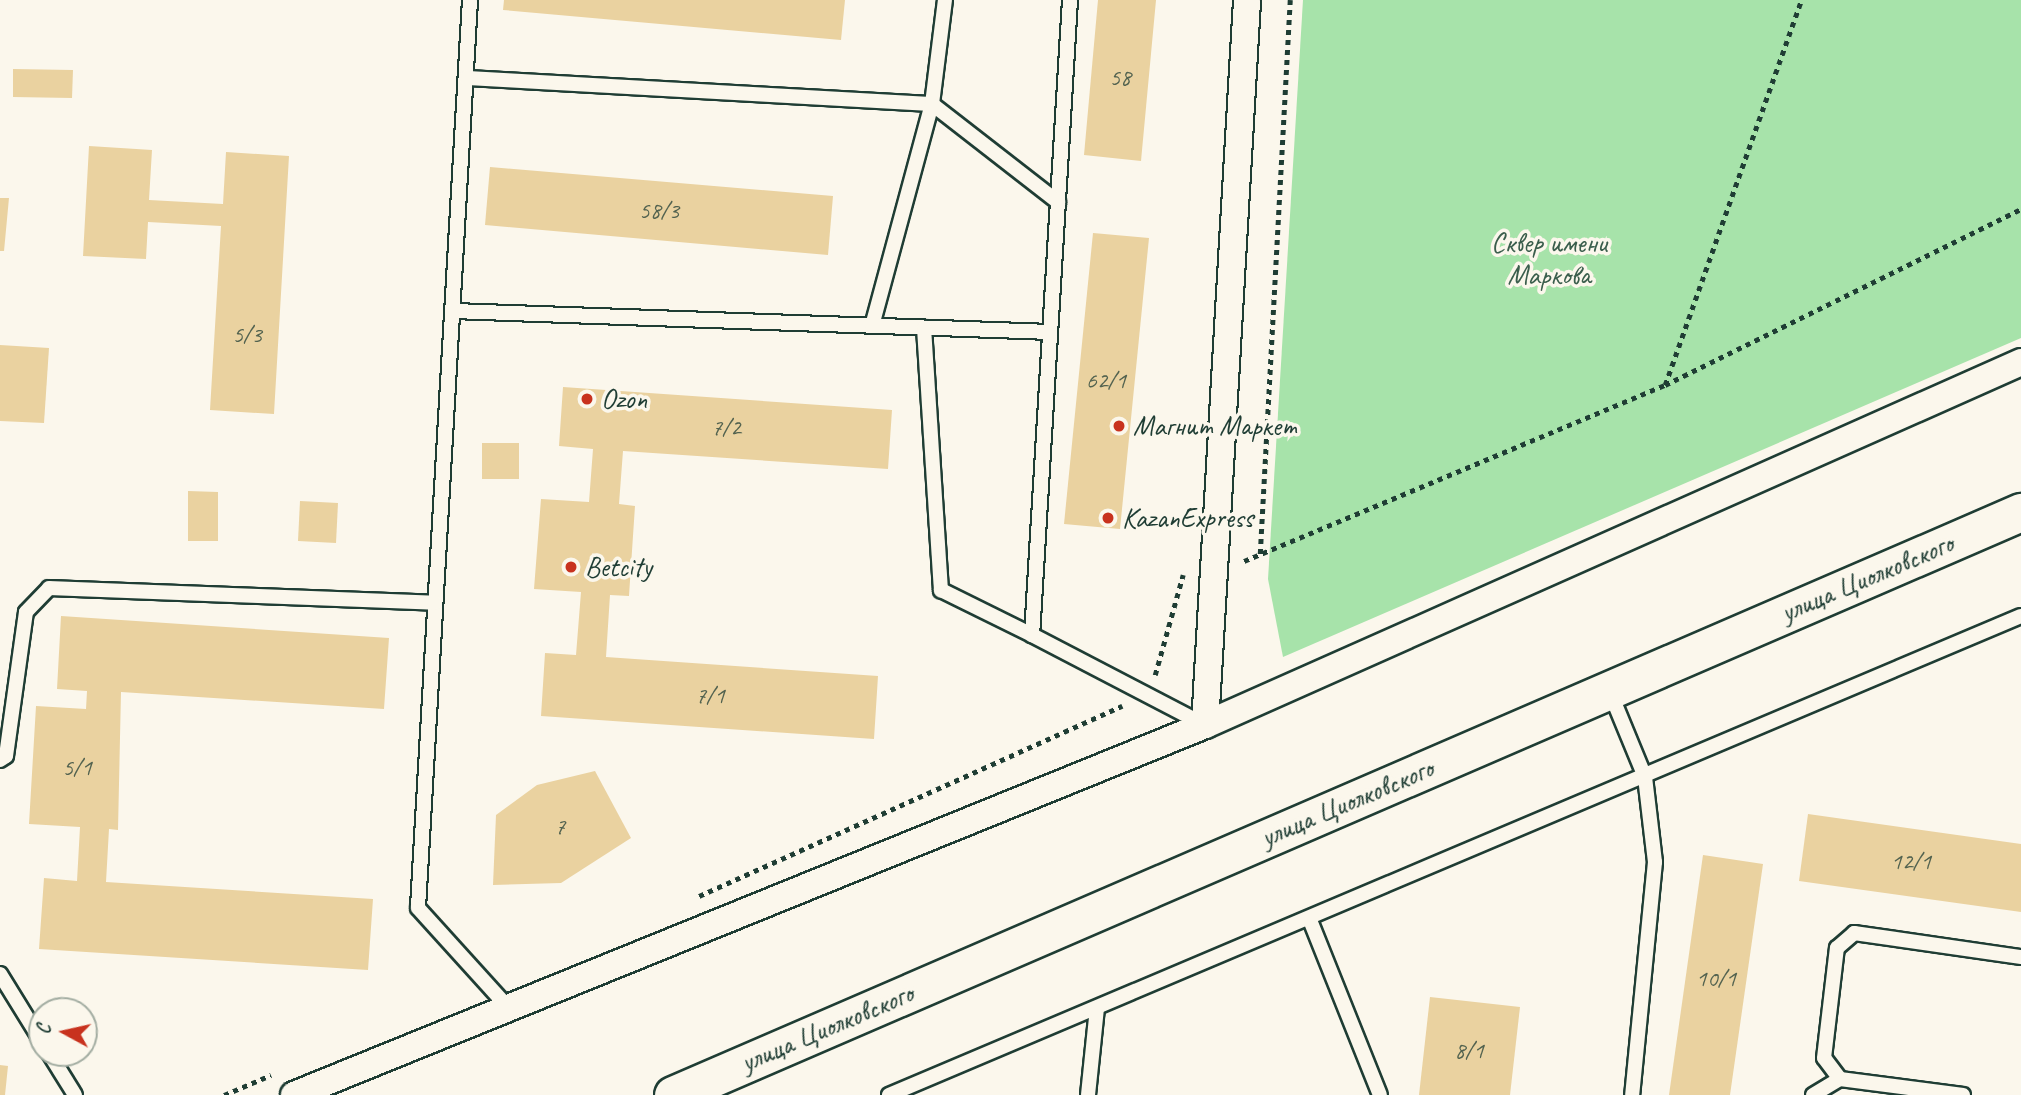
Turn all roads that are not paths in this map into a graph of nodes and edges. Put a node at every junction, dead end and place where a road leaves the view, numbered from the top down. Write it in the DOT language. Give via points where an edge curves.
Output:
graph roads {
  1 [pos="470,0"];
  2 [pos="944,0"];
  3 [pos="1070,0"];
  4 [pos="1247,0"];
  5 [pos="466,78"];
  6 [pos="932,104"];
  7 [pos="1058,202"];
  8 [pos="453,311"];
  9 [pos="872,326"];
  10 [pos="924,328"];
  11 [pos="1050,332"];
  12 [pos="2021,362"];
  13 [pos="2021,512"];
  14 [pos="435,603"];
  15 [pos="2021,616"];
  16 [pos="1032,635"];
  17 [pos="1609,690"];
  18 [pos="1205,725"];
  19 [pos="0,760"];
  20 [pos="1646,777"];
  21 [pos="1310,920"];
  22 [pos="2021,957"];
  23 [pos="2,982"];
  24 [pos="507,1006"];
  25 [pos="1097,1008"];
  26 [pos="28,1021"];
  27 [pos="58,1067"];
  28 [pos="1840,1079"];
  29 [pos="75,1095"];
  30 [pos="294,1095"];
  31 [pos="673,1095"];
  32 [pos="889,1095"];
  33 [pos="1088,1095"];
  34 [pos="1380,1095"];
  35 [pos="1632,1095"];
  36 [pos="1813,1095"];
  37 [pos="1963,1095"];
  1 -- 5 [label="lane"];
  2 -- 6 [label="lane"];
  3 -- 7 [label="lane"];
  4 -- 18 [label="street"];
  5 -- 6 [label="lane"];
  5 -- 8 [label="lane"];
  6 -- 7 [label="lane"];
  6 -- 9 [label="lane"];
  7 -- 11 [label="lane"];
  8 -- 9 [label="lane"];
  8 -- 14 [label="lane"];
  9 -- 10 [label="lane"];
  10 -- 11 [label="lane"];
  10 -- 16 [label="lane" via="941,590"];
  11 -- 16 [label="lane"];
  12 -- 18 [label="street"];
  13 -- 17 [label="main road, улица Циолковского"];
  14 -- 19 [label="lane" via="49,588 26,612 6,756"];
  14 -- 24 [label="lane" via="418,908"];
  15 -- 20 [label="lane"];
  16 -- 18 [label="lane"];
  17 -- 20 [label="lane"];
  17 -- 31 [label="main road, улица Циолковского"];
  18 -- 24 [label="street"];
  20 -- 21 [label="lane"];
  20 -- 35 [label="lane" via="1655,862"];
  21 -- 25 [label="lane"];
  21 -- 34 [label="lane"];
  22 -- 28 [label="lane" via="1854,933 1837,948 1824,1058"];
  23 -- 26 [label="lane"];
  24 -- 30 [label="street"];
  25 -- 32 [label="lane"];
  25 -- 33 [label="lane"];
  27 -- 29 [label="lane"];
  28 -- 36 [label="lane"];
  28 -- 37 [label="lane"];
}
